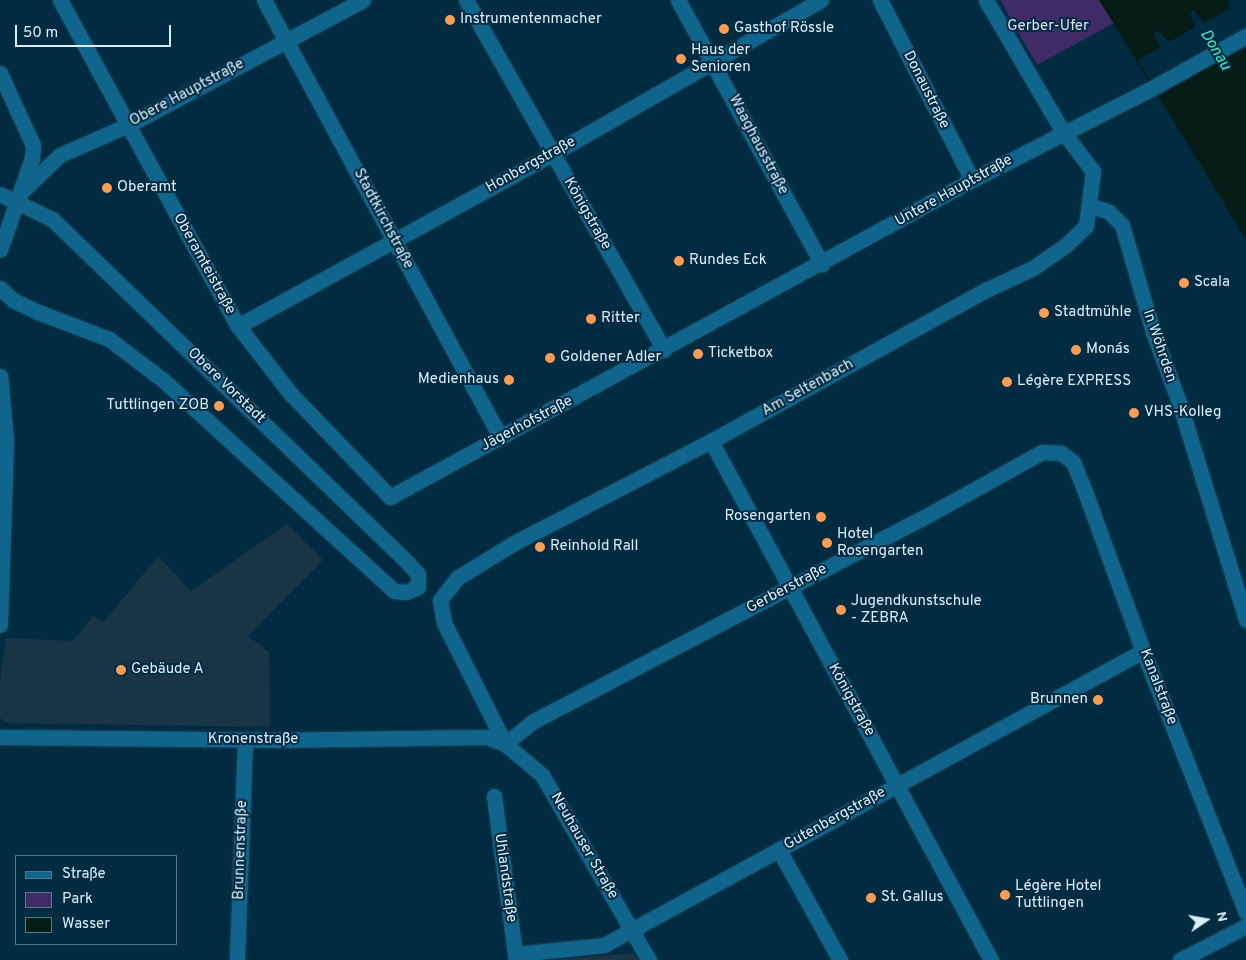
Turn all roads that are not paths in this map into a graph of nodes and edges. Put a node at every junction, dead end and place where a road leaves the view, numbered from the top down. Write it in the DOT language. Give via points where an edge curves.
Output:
graph roads {
  1 [pos="60,0"];
  2 [pos="264,0"];
  3 [pos="363,0"];
  4 [pos="466,0"];
  5 [pos="678,0"];
  6 [pos="822,0"];
  7 [pos="880,0"];
  8 [pos="986,0"];
  9 [pos="1246,36"];
  10 [pos="286,40"];
  11 [pos="712,61"];
  12 [pos="0,73"];
  13 [pos="128,124"];
  14 [pos="1063,132"];
  15 [pos="552,154"];
  16 [pos="972,180"];
  17 [pos="0,194"];
  18 [pos="18,199"];
  19 [pos="1089,205"];
  20 [pos="394,240"];
  21 [pos="0,250"];
  22 [pos="822,264"];
  23 [pos="0,288"];
  24 [pos="238,326"];
  25 [pos="664,350"];
  26 [pos="0,376"];
  27 [pos="501,438"];
  28 [pos="711,441"];
  29 [pos="1073,462"];
  30 [pos="390,497"];
  31 [pos="418,587"];
  32 [pos="788,588"];
  33 [pos="440,600"];
  34 [pos="1246,620"];
  35 [pos="0,622"];
  36 [pos="1143,651"];
  37 [pos="0,737"];
  38 [pos="245,740"];
  39 [pos="505,744"];
  40 [pos="899,785"];
  41 [pos="494,796"];
  42 [pos="779,850"];
  43 [pos="1246,912"];
  44 [pos="1246,926"];
  45 [pos="633,931"];
  46 [pos="516,957"];
  47 [pos="237,960"];
  48 [pos="649,960"];
  49 [pos="840,960"];
  50 [pos="991,960"];
  51 [pos="1180,960"];
  1 -- 13 [label="street, Oberamteistraße"];
  2 -- 10 [label="street, Stadtkirchstraße"];
  3 -- 10 [label="street, Obere Hauptstraße"];
  4 -- 15 [label="street, Königstraße"];
  5 -- 11 [label="street, Waaghausstraße"];
  6 -- 11 [label="street, Honbergstraße"];
  7 -- 16 [label="street, Donaustraße"];
  8 -- 14 [label="street, Am Seltenbach"];
  9 -- 14 [label="street, Untere Hauptstraße" via="1147,91"];
  10 -- 13 [label="street, Obere Hauptstraße"];
  10 -- 20 [label="street, Stadtkirchstraße"];
  11 -- 15 [label="street, Honbergstraße"];
  11 -- 22 [label="street, Waaghausstraße"];
  12 -- 18 [label="street" via="33,145 32,158"];
  13 -- 18 [label="street, Obere Hauptstraße" via="60,155"];
  13 -- 24 [label="street, Oberamteistraße"];
  14 -- 16 [label="street, Untere Hauptstraße"];
  14 -- 19 [label="street, Am Seltenbach" via="1093,171"];
  15 -- 20 [label="street, Honbergstraße"];
  15 -- 25 [label="street, Königstraße"];
  16 -- 22 [label="street, Untere Hauptstraße"];
  17 -- 18 [label="street"];
  18 -- 21 [label="street"];
  18 -- 31 [label="street, Obere Vorstadt" via="52,219 408,563 418,574"];
  19 -- 28 [label="street, Am Seltenbach" via="1086,226 1066,246 1033,268 944,312"];
  19 -- 34 [label="street, In Wöhrden" via="1109,212 1122,225"];
  20 -- 24 [label="street, Honbergstraße"];
  20 -- 27 [label="street, Stadtkirchstraße"];
  22 -- 25 [label="street, Untere Hauptstraße"];
  23 -- 31 [label="street" via="13,300 109,340 163,380 394,591 406,592"];
  24 -- 30 [label="street, Oberamteistraße" via="291,394"];
  25 -- 27 [label="street, Jägerhofstraße"];
  26 -- 35 [label="street" via="6,441"];
  27 -- 30 [label="street, Jägerhofstraße"];
  28 -- 32 [label="street, Königstraße"];
  28 -- 33 [label="street, Am Seltenbach" via="514,543 457,578"];
  29 -- 32 [label="street, Gerberstraße" via="1061,453 1042,452"];
  29 -- 36 [label="street, Kanalstraße"];
  31 -- 33 [label="street"];
  32 -- 39 [label="street, Gerberstraße" via="532,722"];
  32 -- 40 [label="street, Königstraße"];
  33 -- 39 [label="street" via="444,623"];
  36 -- 40 [label="street, Gutenbergstraße"];
  36 -- 43 [label="street, Kanalstraße"];
  37 -- 38 [label="street, Kronenstraße"];
  38 -- 39 [label="street, Kronenstraße" via="487,737"];
  38 -- 47 [label="street, Brunnenstraße"];
  39 -- 45 [label="street, Neuhauser Straße" via="542,776"];
  40 -- 42 [label="street, Gutenbergstraße"];
  40 -- 50 [label="street, Königstraße"];
  41 -- 46 [label="street, Uhlandstraße"];
  42 -- 45 [label="street, Gutenbergstraße"];
  42 -- 49 [label="street"];
  44 -- 51 [label="street"];
  45 -- 46 [label="street, Gutenbergstraße" via="604,945"];
  45 -- 48 [label="street, Neuhauser Straße"];
}
